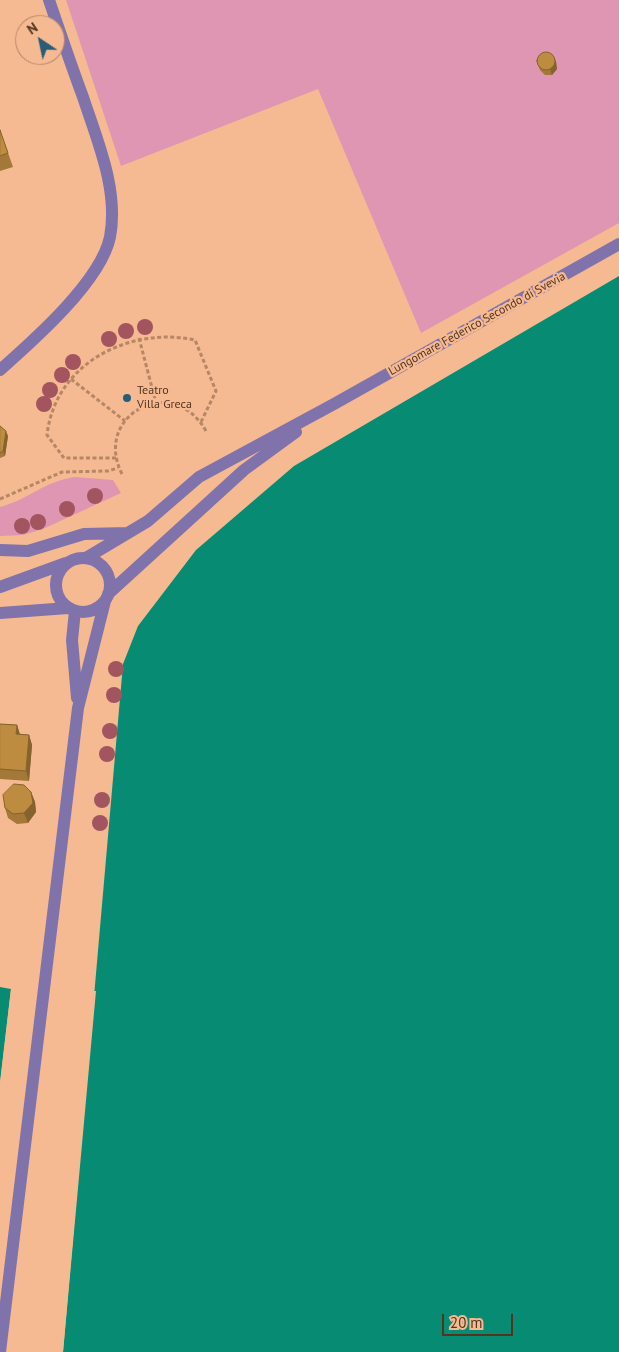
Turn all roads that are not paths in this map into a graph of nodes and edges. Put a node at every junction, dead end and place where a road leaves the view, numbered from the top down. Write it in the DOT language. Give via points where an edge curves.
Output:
graph roads {
  1 [pos="49,0"];
  2 [pos="619,244"];
  3 [pos="0,370"];
  4 [pos="334,404"];
  5 [pos="128,534"];
  6 [pos="0,550"];
  7 [pos="86,558"];
  8 [pos="70,561"];
  9 [pos="0,587"];
  10 [pos="106,598"];
  11 [pos="71,610"];
  12 [pos="0,613"];
  13 [pos="78,708"];
  14 [pos="0,1352"];
  1 -- 3 [label="street" via="104,157 111,202 110,237 85,284 30,344"];
  2 -- 4 [label="street, Lungomare Federico Secondo di Svevia"];
  4 -- 5 [label="street, Lungomare Federico Secondo di Svevia" via="199,477"];
  4 -- 10 [label="street, Lungomare Federico Secondo di Svevia" via="244,470"];
  5 -- 6 [label="street" via="84,534 28,551"];
  5 -- 7 [label="street, Lungomare Federico Secondo di Svevia"];
  7 -- 8 [label="street"];
  7 -- 10 [label="street" via="106,571 109,578"];
  8 -- 9 [label="street"];
  8 -- 11 [label="street" via="59,572 56,588 57,596"];
  10 -- 11 [label="street" via="92,611"];
  10 -- 13 [label="street"];
  11 -- 12 [label="street" via="49,607"];
  11 -- 13 [label="street"];
  13 -- 14 [label="street"];
}
